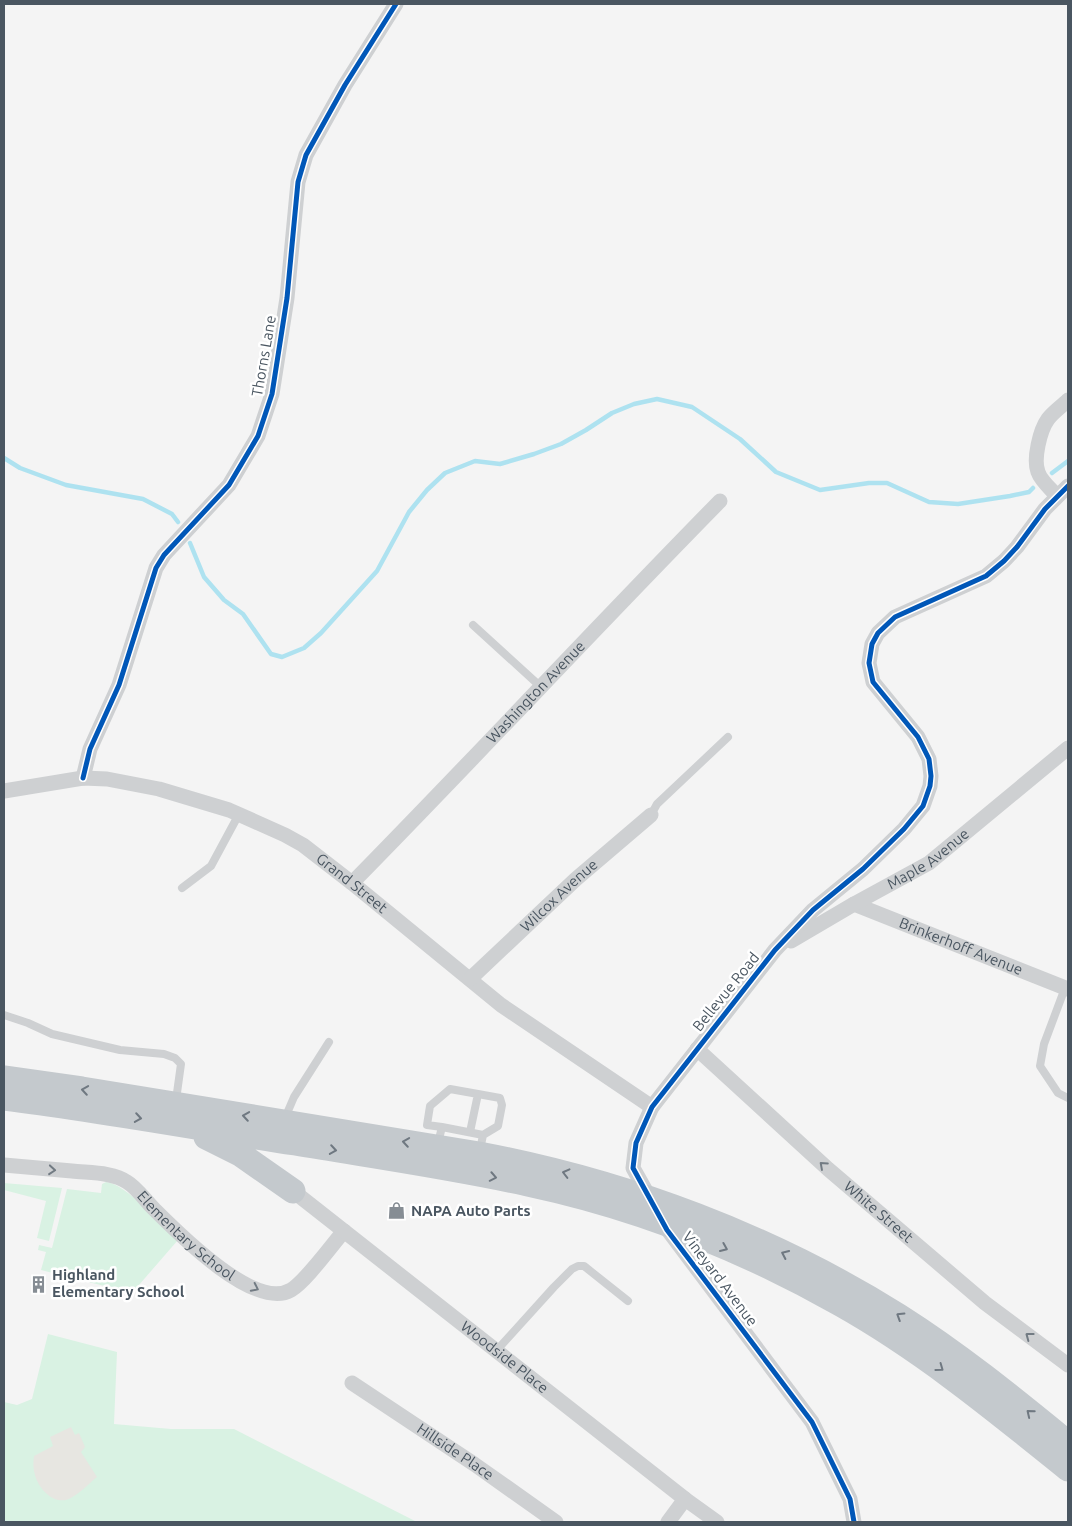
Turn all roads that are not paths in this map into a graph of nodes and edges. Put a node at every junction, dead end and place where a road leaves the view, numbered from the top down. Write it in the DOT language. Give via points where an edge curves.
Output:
graph roads {
  1 [pos="396,4"];
  2 [pos="1068,400"];
  3 [pos="1063,491"];
  4 [pos="720,501"];
  5 [pos="472,625"];
  6 [pos="541,687"];
  7 [pos="728,737"];
  8 [pos="1068,748"];
  9 [pos="83,778"];
  10 [pos="4,791"];
  11 [pos="239,814"];
  12 [pos="651,815"];
  13 [pos="352,883"];
  14 [pos="182,888"];
  15 [pos="854,904"];
  16 [pos="776,950"];
  17 [pos="470,979"];
  18 [pos="1067,988"];
  19 [pos="4,1015"];
  20 [pos="329,1042"];
  21 [pos="696,1049"];
  22 [pos="4,1078"];
  23 [pos="478,1094"];
  24 [pos="4,1098"];
  25 [pos="1068,1098"];
  26 [pos="652,1107"];
  27 [pos="170,1113"];
  28 [pos="283,1122"];
  29 [pos="440,1137"];
  30 [pos="477,1140"];
  31 [pos="306,1145"];
  32 [pos="4,1165"];
  33 [pos="293,1191"];
  34 [pos="344,1231"];
  35 [pos="628,1301"];
  36 [pos="497,1350"];
  37 [pos="1068,1365"];
  38 [pos="352,1383"];
  39 [pos="1068,1443"];
  40 [pos="1068,1469"];
  41 [pos="685,1499"];
  42 [pos="556,1522"];
  43 [pos="668,1522"];
  44 [pos="717,1522"];
  45 [pos="854,1522"];
  1 -- 9 [label="street, Thorns Lane" via="306,155 298,182 272,394 258,436 230,484 164,554 156,568 119,686 90,749"];
  2 -- 3 [label="street" via="1048,419 1041,433 1036,464 1042,480"];
  3 -- 16 [label="street, Bellevue Road" via="1045,509 1017,548 986,576 895,617 878,633 868,663 873,682 918,737 929,759 930,786 923,806 904,829 813,910"];
  4 -- 6 [label="street, Washington Avenue"];
  5 -- 6 [label="lane"];
  6 -- 13 [label="street, Washington Avenue"];
  7 -- 12 [label="lane" via="657,804"];
  8 -- 15 [label="street, Maple Avenue" via="929,863"];
  9 -- 10 [label="street, Grand Street"];
  9 -- 11 [label="street, Grand Street" via="159,789"];
  11 -- 13 [label="street, Grand Street" via="285,835"];
  11 -- 14 [label="lane" via="211,866"];
  12 -- 17 [label="street, Wilcox Avenue" via="576,879"];
  13 -- 17 [label="street, Grand Street"];
  15 -- 16 [label="street, Maple Avenue"];
  15 -- 18 [label="street, Brinkerhoff Avenue"];
  16 -- 21 [label="street, Bellevue Road"];
  17 -- 26 [label="street, Grand Street" via="501,1005"];
  18 -- 25 [label="lane" via="1044,1044 1040,1066 1058,1093"];
  19 -- 27 [label="lane" via="52,1034 120,1050 175,1058 180,1064"];
  20 -- 28 [label="lane" via="294,1097"];
  21 -- 26 [label="street, Vineyard Avenue"];
  37 -- 21 [label="street, White Street, one-way" via="962,1284 828,1169"];
  27 -- 22 [label="highway, one-way"];
  23 -- 29 [label="lane" via="450,1089 430,1106 427,1124"];
  23 -- 30 [label="lane"];
  23 -- 30 [label="lane" via="500,1098 502,1104 498,1126"];
  24 -- 27 [label="highway, one-way"];
  26 -- 45 [label="street, Vineyard Avenue" via="636,1143 633,1168 667,1230 812,1422 850,1499"];
  28 -- 27 [label="highway, one-way"];
  27 -- 31 [label="highway"];
  27 -- 33 [label="highway" via="240,1154"];
  29 -- 28 [label="highway, one-way"];
  29 -- 30 [label="highway"];
  39 -- 30 [label="highway, one-way" via="936,1340 828,1276 726,1227 612,1186 534,1165"];
  31 -- 33 [label="highway" via="287,1156 284,1165 283,1174"];
  31 -- 40 [label="highway, one-way" via="530,1184 630,1212 744,1256 840,1304 890,1334 958,1381"];
  32 -- 34 [label="street, Elementary School, one-way" via="107,1174 127,1182 199,1251 234,1277 266,1293 279,1294 291,1290"];
  33 -- 34 [label="street, Woodside Place"];
  34 -- 36 [label="street, Woodside Place"];
  35 -- 36 [label="lane" via="584,1266 578,1266 554,1286"];
  36 -- 41 [label="street, Woodside Place"];
  38 -- 42 [label="street, Hillside Place"];
  41 -- 43 [label="street"];
  41 -- 44 [label="street, Woodside Place"];
}
